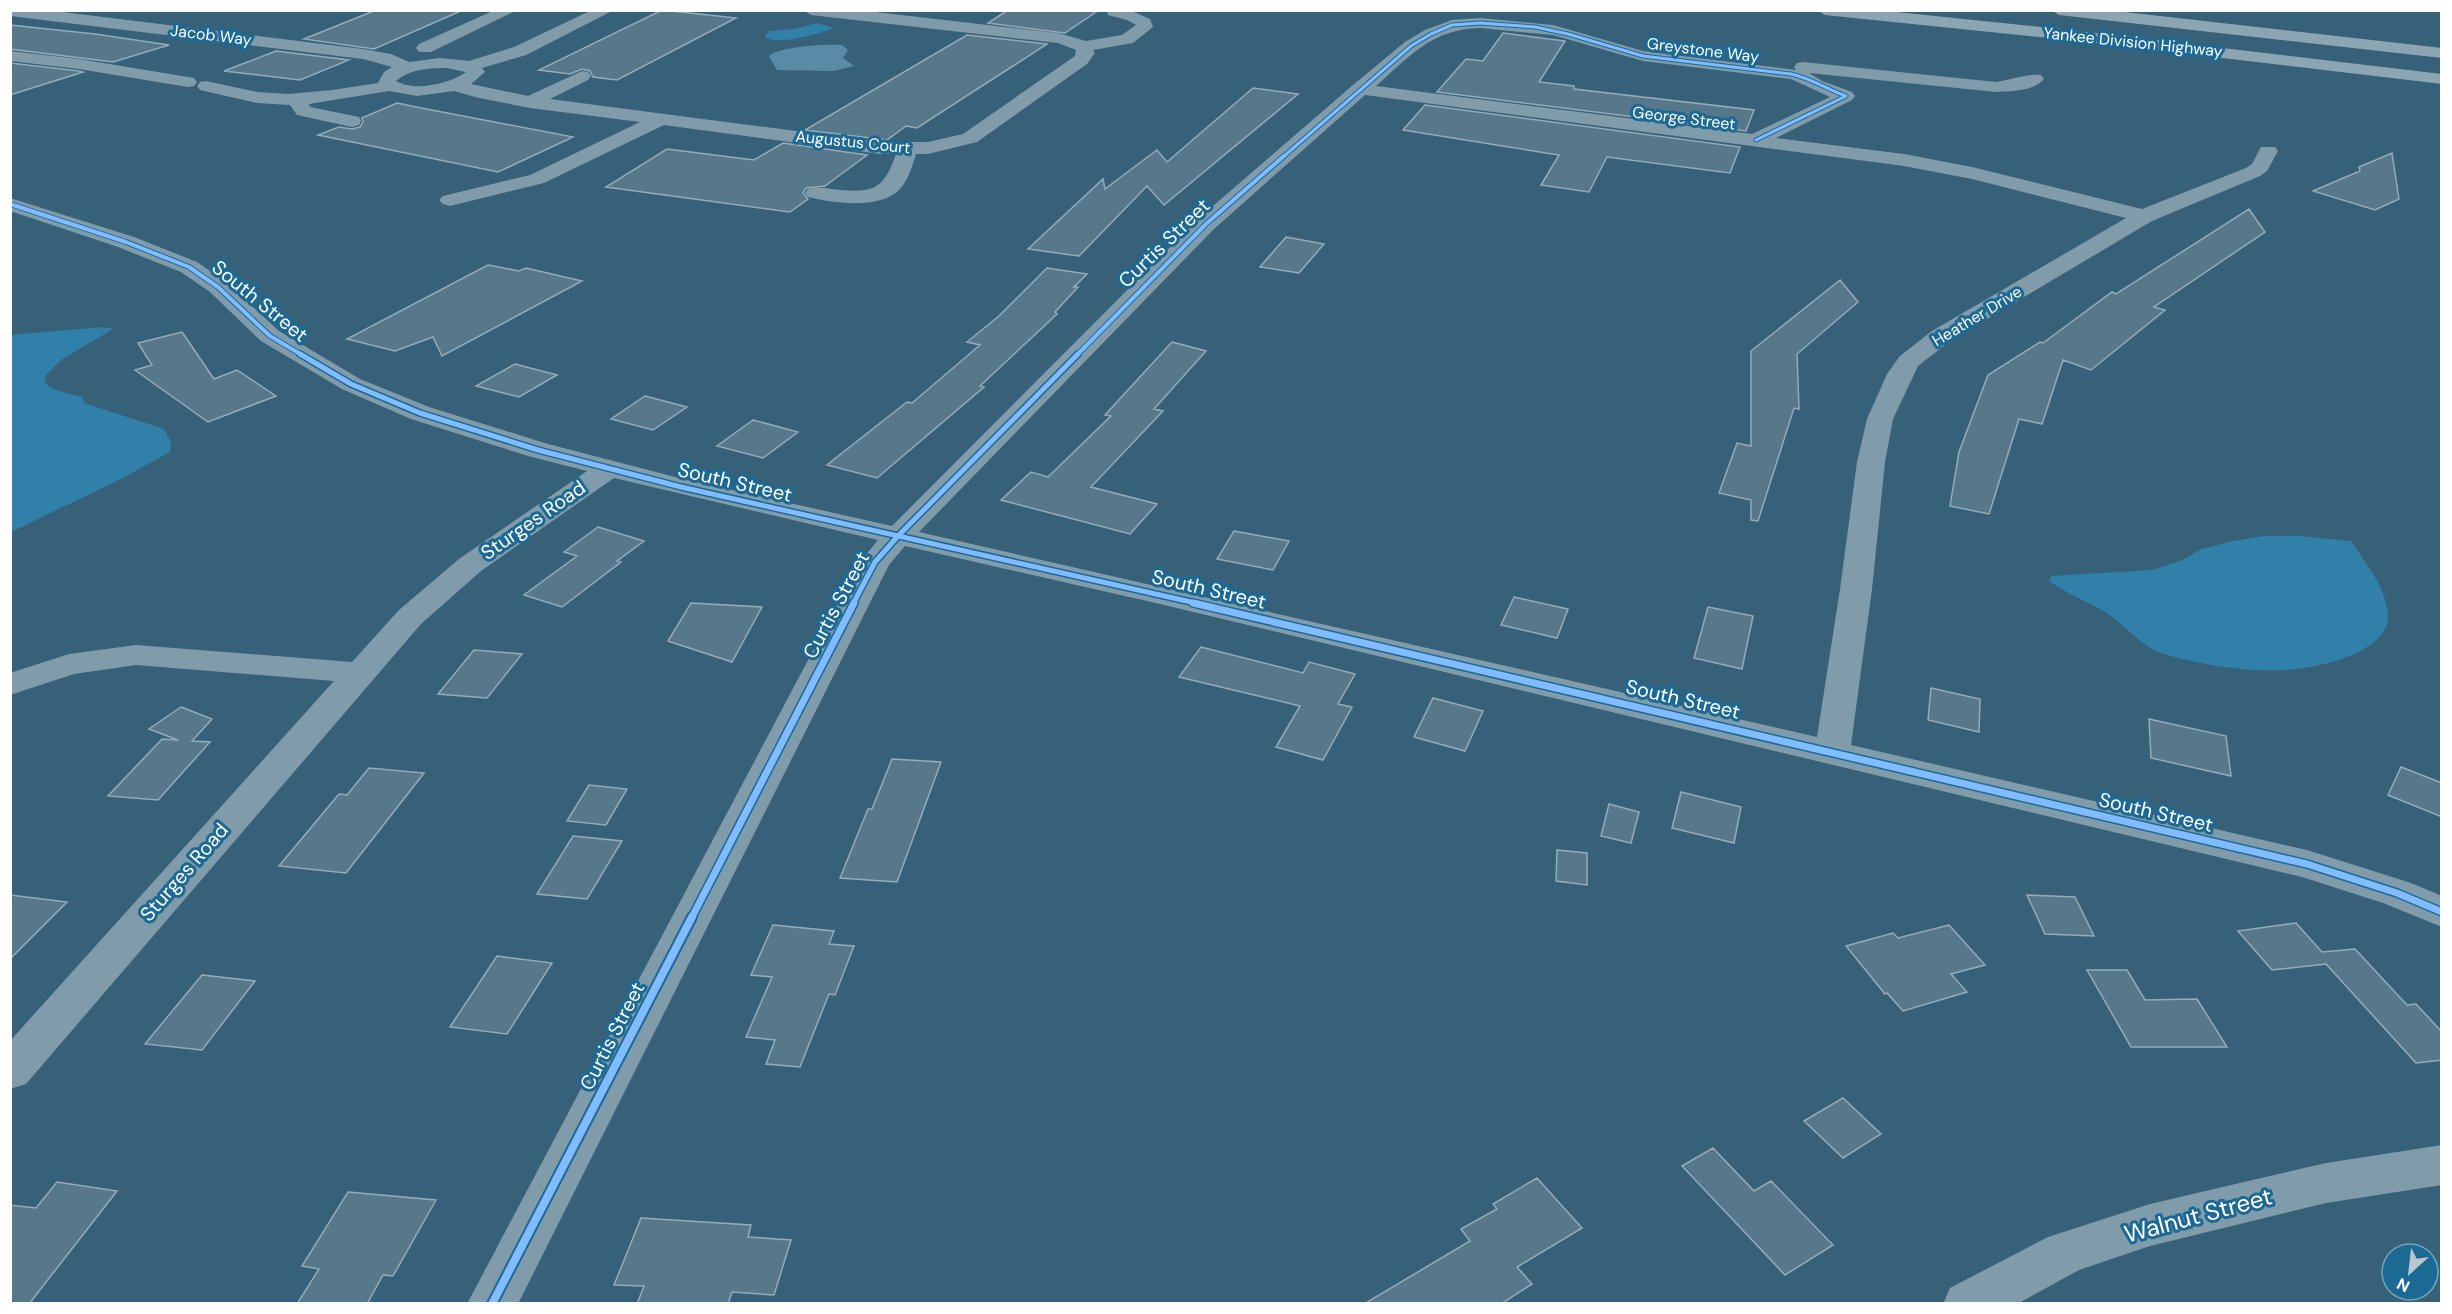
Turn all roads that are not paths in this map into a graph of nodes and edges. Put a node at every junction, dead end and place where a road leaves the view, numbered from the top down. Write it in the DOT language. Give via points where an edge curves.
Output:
graph roads {
  1 [pos="509,10"];
  2 [pos="606,10"];
  3 [pos="811,10"];
  4 [pos="1825,10"];
  5 [pos="1979,10"];
  6 [pos="2059,10"];
  7 [pos="21,11"];
  8 [pos="1114,12"];
  9 [pos="872,14"];
  10 [pos="1455,25"];
  11 [pos="463,31"];
  12 [pos="1018,33"];
  13 [pos="543,40"];
  14 [pos="986,47"];
  15 [pos="1083,47"];
  16 [pos="425,48"];
  17 [pos="2226,52"];
  18 [pos="2442,53"];
  19 [pos="10,56"];
  20 [pos="2442,63"];
  21 [pos="470,66"];
  22 [pos="409,68"];
  23 [pos="1787,73"];
  24 [pos="582,76"];
  25 [pos="1882,76"];
  26 [pos="2035,79"];
  27 [pos="2442,79"];
  28 [pos="455,85"];
  29 [pos="389,86"];
  30 [pos="2442,86"];
  31 [pos="1359,89"];
  32 [pos="1846,96"];
  33 [pos="302,99"];
  34 [pos="530,102"];
  35 [pos="662,119"];
  36 [pos="352,121"];
  37 [pos="1756,140"];
  38 [pos="908,149"];
  39 [pos="2268,151"];
  40 [pos="816,193"];
  41 [pos="450,200"];
  42 [pos="10,204"];
  43 [pos="2145,216"];
  44 [pos="607,470"];
  45 [pos="897,536"];
  46 [pos="358,673"];
  47 [pos="10,685"];
  48 [pos="1832,751"];
  49 [pos="2442,912"];
  50 [pos="10,1071"];
  51 [pos="2442,1165"];
  52 [pos="492,1304"];
  53 [pos="1968,1304"];
  1 -- 11 [label="street"];
  2 -- 13 [label="street"];
  3 -- 9 [label="street"];
  4 -- 17 [label="highway, Yankee Division Highway"];
  5 -- 20 [label="highway, Yankee Division Highway"];
  6 -- 18 [label="highway"];
  7 -- 22 [label="street, Jacob Way" via="371,55"];
  8 -- 15 [label="street" via="1140,18 1145,27 1127,39"];
  9 -- 12 [label="street"];
  10 -- 23 [label="street, Greystone Way" via="1488,24 1557,32 1643,56"];
  10 -- 31 [label="street, Curtis Street" via="1411,46"];
  11 -- 13 [label="street"];
  11 -- 16 [label="street"];
  12 -- 14 [label="street"];
  12 -- 15 [label="street" via="1064,39"];
  13 -- 21 [label="street" via="505,57"];
  15 -- 38 [label="street, Augustus Court" via="1086,53 1081,60 976,135 947,145"];
  17 -- 27 [label="highway, Yankee Division Highway"];
  17 -- 30 [label="highway"];
  19 -- 33 [label="street" via="79,64 263,98"];
  21 -- 22 [label="street" via="440,63"];
  21 -- 28 [label="street" via="474,75"];
  22 -- 29 [label="street" via="388,78"];
  23 -- 25 [label="street" via="1792,68 1804,67"];
  23 -- 32 [label="street, Greystone Way"];
  24 -- 34 [label="street"];
  25 -- 26 [label="street" via="1996,87"];
  25 -- 32 [label="street"];
  28 -- 29 [label="street" via="418,90"];
  28 -- 34 [label="street, Augustus Court"];
  29 -- 33 [label="street"];
  31 -- 37 [label="street, George Street"];
  31 -- 45 [label="street, Curtis Street" via="1189,241"];
  32 -- 37 [label="street"];
  33 -- 36 [label="street" via="298,105 301,110"];
  34 -- 35 [label="street, Augustus Court"];
  35 -- 38 [label="street, Augustus Court"];
  35 -- 41 [label="street" via="537,179"];
  37 -- 43 [label="street, George Street" via="1951,168"];
  38 -- 40 [label="street" via="893,185 883,191 855,197"];
  39 -- 43 [label="street, Heather Drive" via="2253,172"];
  42 -- 44 [label="street, South Street" via="189,267 218,286 270,336 351,384 459,426"];
  43 -- 48 [label="street, Heather Drive" via="1941,336 1900,374 1880,419 1871,462"];
  44 -- 45 [label="street, South Street"];
  44 -- 46 [label="street, Sturges Road" via="452,579"];
  45 -- 48 [label="street, South Street"];
  45 -- 52 [label="street, Curtis Street" via="874,565"];
  46 -- 47 [label="street" via="136,655 69,664"];
  46 -- 50 [label="street, Sturges Road"];
  48 -- 49 [label="street, South Street" via="2307,864"];
  51 -- 53 [label="street, Walnut Street" via="2326,1183 2150,1225 2065,1253"];
}
